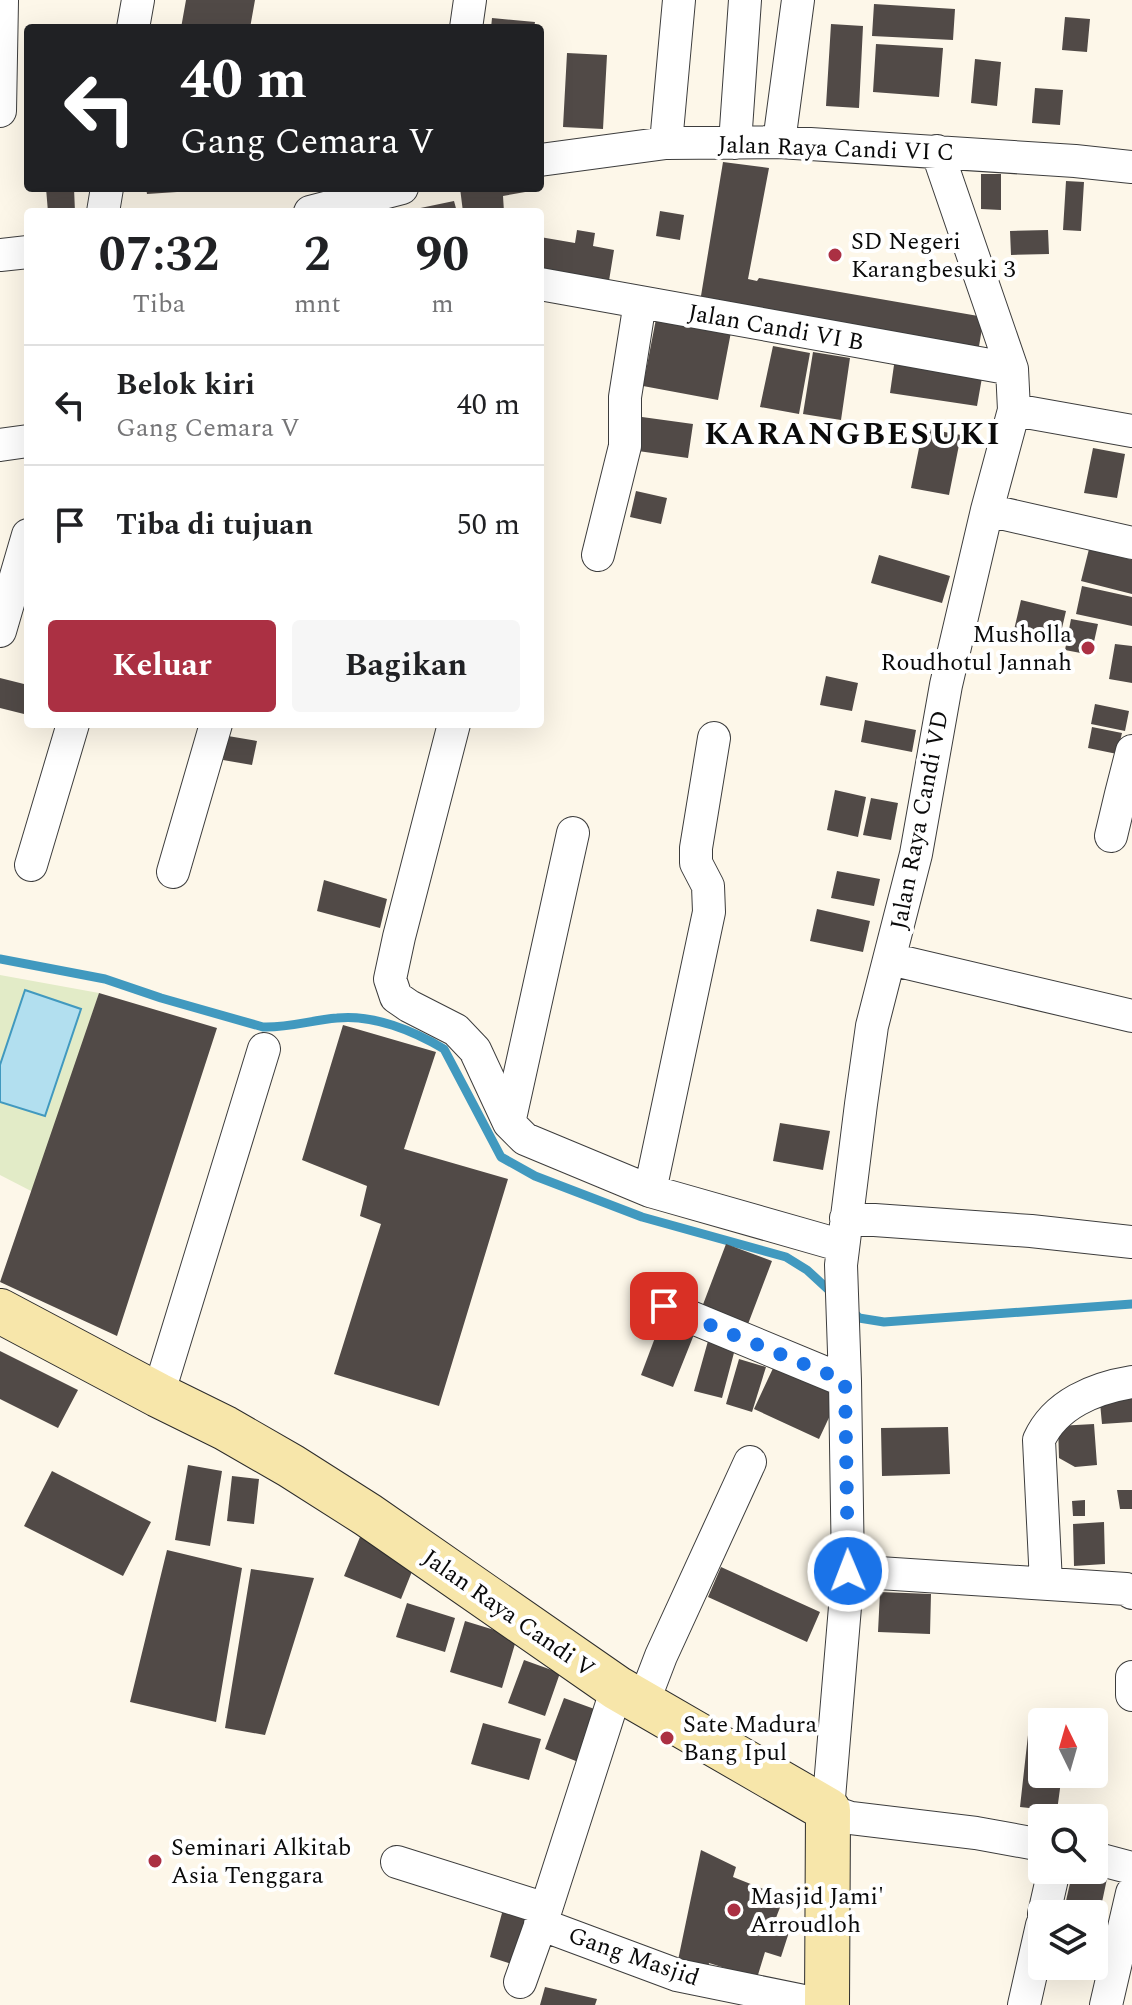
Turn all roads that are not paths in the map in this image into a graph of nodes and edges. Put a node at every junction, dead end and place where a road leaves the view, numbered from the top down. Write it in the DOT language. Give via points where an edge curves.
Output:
graph roads {
  1 [pos="138,0"];
  2 [pos="470,0"];
  3 [pos="679,0"];
  4 [pos="745,0"];
  5 [pos="798,0"];
  6 [pos="2,1"];
  7 [pos="134,24"];
  8 [pos="467,24"];
  9 [pos="0,111"];
  10 [pos="779,142"];
  11 [pos="666,143"];
  12 [pos="735,143"];
  13 [pos="937,151"];
  14 [pos="544,159"];
  15 [pos="1132,167"];
  16 [pos="387,192"];
  17 [pos="325,208"];
  18 [pos="24,252"];
  19 [pos="0,255"];
  20 [pos="544,285"];
  21 [pos="640,302"];
  22 [pos="1012,369"];
  23 [pos="1014,410"];
  24 [pos="1132,431"];
  25 [pos="24,442"];
  26 [pos="0,445"];
  27 [pos="987,510"];
  28 [pos="1132,543"];
  29 [pos="24,549"];
  30 [pos="598,555"];
  31 [pos="0,631"];
  32 [pos="72,728"];
  33 [pos="215,728"];
  34 [pos="453,728"];
  35 [pos="714,738"];
  36 [pos="1132,751"];
  37 [pos="1127,796"];
  38 [pos="573,833"];
  39 [pos="1111,836"];
  40 [pos="31,865"];
  41 [pos="173,872"];
  42 [pos="890,959"];
  43 [pos="1132,1016"];
  44 [pos="264,1049"];
  45 [pos="509,1123"];
  46 [pos="650,1191"];
  47 [pos="1132,1242"];
  48 [pos="843,1243"];
  49 [pos="664,1306"];
  50 [pos="0,1311"];
  51 [pos="845,1381"];
  52 [pos="1132,1382"];
  53 [pos="158,1395"];
  54 [pos="750,1462"];
  55 [pos="848,1571"];
  56 [pos="1046,1583"];
  57 [pos="1132,1593"];
  58 [pos="1132,1677"];
  59 [pos="1132,1695"];
  60 [pos="630,1696"];
  61 [pos="828,1810"];
  62 [pos="1028,1842"];
  63 [pos="397,1862"];
  64 [pos="1108,1862"];
  65 [pos="1132,1868"];
  66 [pos="1132,1893"];
  67 [pos="543,1916"];
  68 [pos="1030,1980"];
  69 [pos="520,1982"];
  70 [pos="825,2005"];
  71 [pos="1024,2005"];
  72 [pos="1106,2005"];
  1 -- 7 [label="street"];
  2 -- 8 [label="street"];
  3 -- 11 [label="street"];
  4 -- 12 [label="street"];
  5 -- 10 [label="street"];
  6 -- 9 [label="street"];
  10 -- 12 [label="street, Jalan Raya Candi VI C"];
  10 -- 13 [label="street, Jalan Raya Candi VI C"];
  11 -- 12 [label="street, Jalan Raya Candi VI C"];
  11 -- 14 [label="street, Jalan Raya Candi VI C"];
  13 -- 15 [label="street, Jalan Raya Candi VI C"];
  13 -- 22 [label="street, Jalan Raya Candi VD"];
  16 -- 17 [label="street"];
  18 -- 19 [label="street"];
  20 -- 21 [label="street, Jalan Candi VI B"];
  21 -- 22 [label="street, Jalan Candi VI B"];
  21 -- 30 [label="street" via="625,397 625,446"];
  22 -- 23 [label="street, Jalan Raya Candi VD"];
  23 -- 24 [label="street"];
  23 -- 27 [label="street, Jalan Raya Candi VD"];
  25 -- 26 [label="street"];
  27 -- 28 [label="street"];
  27 -- 42 [label="street, Jalan Raya Candi VD"];
  29 -- 31 [label="street"];
  32 -- 40 [label="street"];
  33 -- 41 [label="street"];
  34 -- 45 [label="street" via="390,979 396,997 456,1030 475,1050"];
  35 -- 46 [label="street" via="696,848 696,863 708,886 709,912"];
  36 -- 37 [label="street"];
  37 -- 39 [label="street"];
  38 -- 45 [label="street"];
  42 -- 43 [label="street"];
  42 -- 48 [label="street, Jalan Raya Candi VD" via="872,1026"];
  44 -- 53 [label="street"];
  45 -- 46 [label="street" via="525,1139"];
  46 -- 48 [label="street"];
  47 -- 48 [label="street" via="1031,1231"];
  48 -- 51 [label="street, Jalan Raya Candi VD"];
  49 -- 51 [label="street"];
  50 -- 53 [label="street, Jalan Raya Candi V"];
  51 -- 55 [label="street, Jalan Raya Candi VD"];
  52 -- 56 [label="street" via="1108,1386 1058,1413 1039,1440"];
  53 -- 60 [label="street, Jalan Raya Candi V" via="225,1428 368,1515"];
  54 -- 60 [label="street" via="661,1656"];
  55 -- 56 [label="street"];
  55 -- 61 [label="street, Jalan Raya Candi VD"];
  56 -- 57 [label="street"];
  58 -- 59 [label="street"];
  60 -- 61 [label="street, Jalan Raya Candi V"];
  60 -- 67 [label="street"];
  61 -- 62 [label="street, Jalan Raya Candi V" via="851,1818"];
  61 -- 70 [label="street"];
  63 -- 67 [label="street, Gang Masjid"];
  64 -- 65 [label="street"];
  66 -- 72 [label="street"];
  67 -- 69 [label="street"];
  67 -- 70 [label="street, Gang Masjid" via="677,1975"];
  68 -- 71 [label="street"];
}
